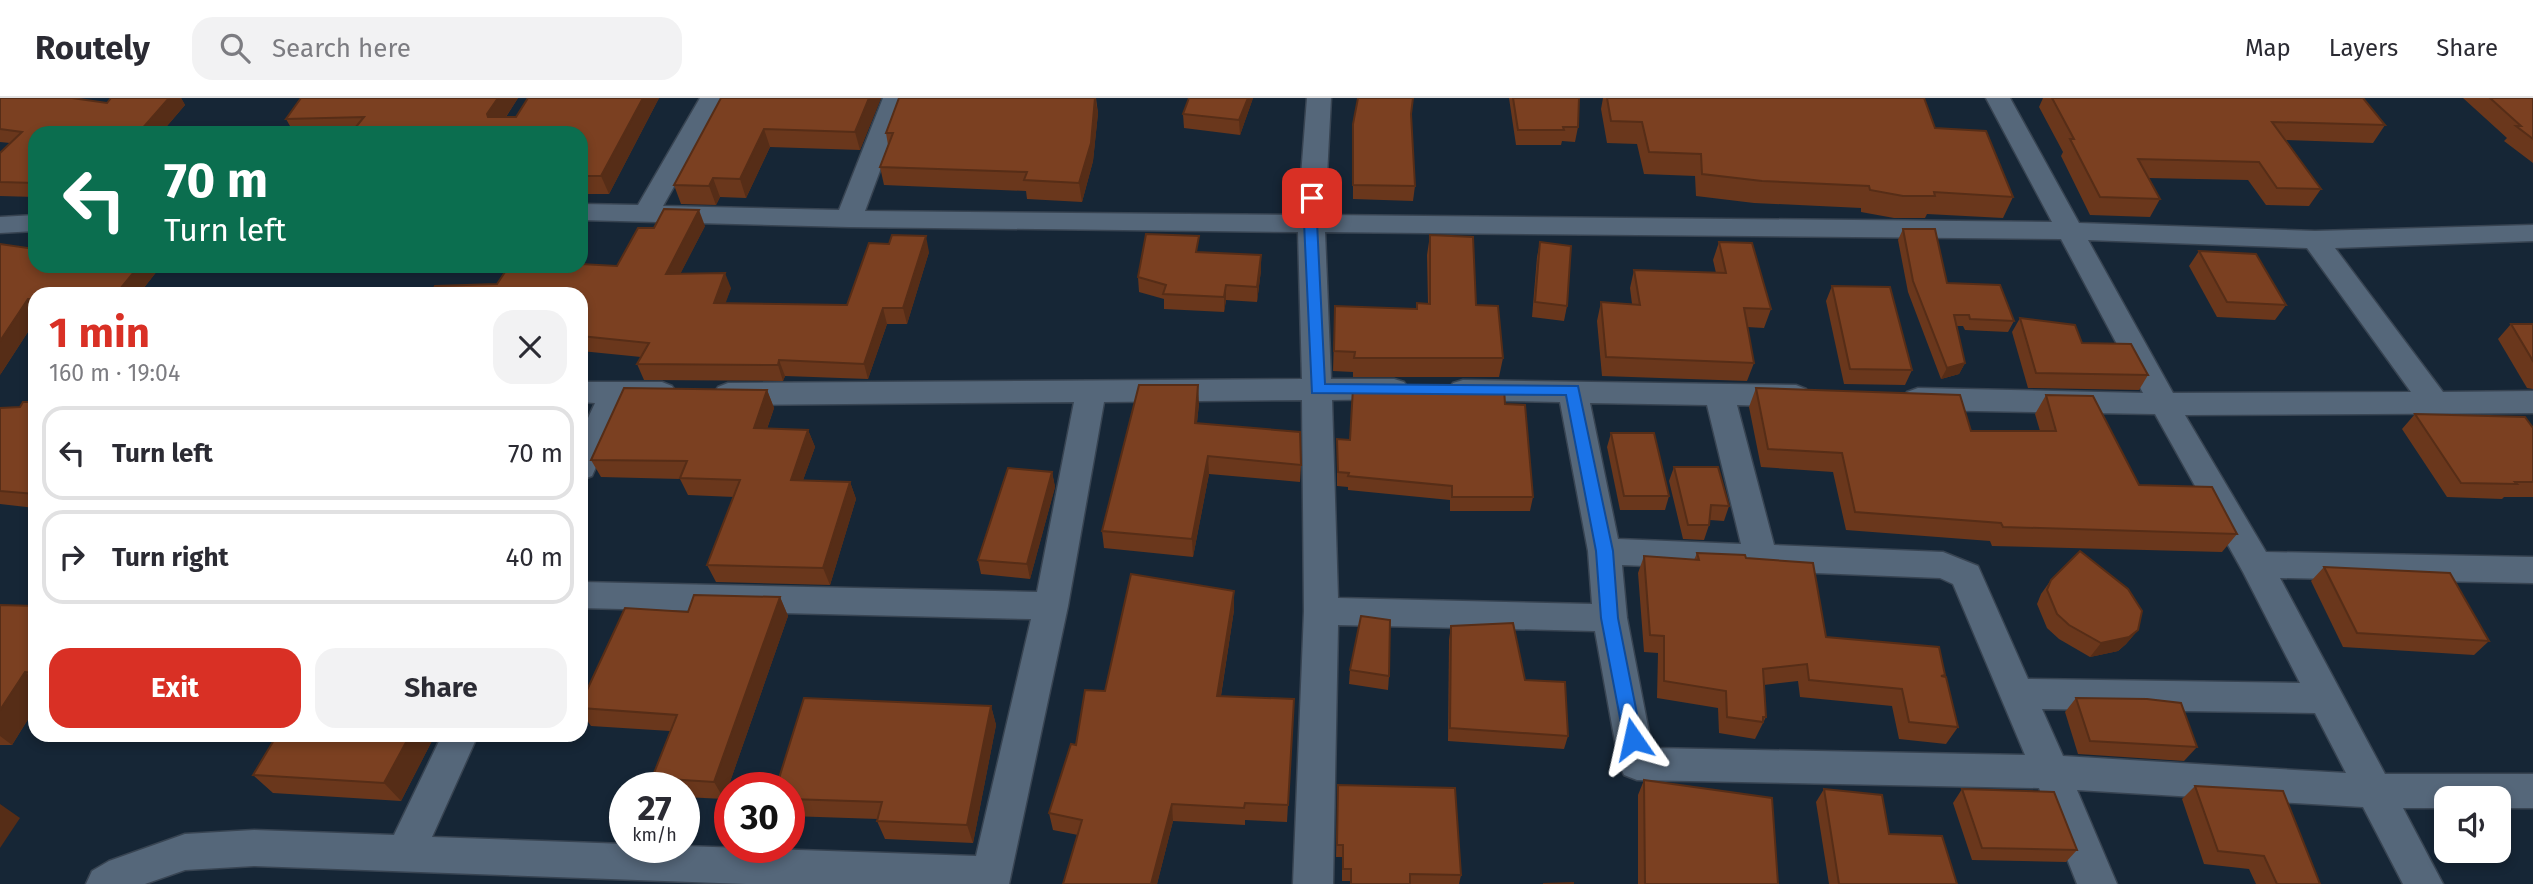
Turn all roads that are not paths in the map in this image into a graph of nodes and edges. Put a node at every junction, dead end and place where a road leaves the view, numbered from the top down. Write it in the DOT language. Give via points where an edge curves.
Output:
graph roads {
  1 [pos="712,98"];
  2 [pos="895,98"];
  3 [pos="1319,98"];
  4 [pos="1998,98"];
  5 [pos="588,212"];
  6 [pos="647,212"];
  7 [pos="849,219"];
  8 [pos="1311,222"];
  9 [pos="28,223"];
  10 [pos="0,225"];
  11 [pos="2070,231"];
  12 [pos="2533,233"];
  13 [pos="2315,240"];
  14 [pos="1317,389"];
  15 [pos="1091,390"];
  16 [pos="1573,390"];
  17 [pos="588,393"];
  18 [pos="614,393"];
  19 [pos="1719,394"];
  20 [pos="1816,397"];
  21 [pos="1886,398"];
  22 [pos="2533,402"];
  23 [pos="2164,404"];
  24 [pos="2436,404"];
  25 [pos="588,452"];
  26 [pos="1604,551"];
  27 [pos="1759,556"];
  28 [pos="2256,565"];
  29 [pos="2533,570"];
  30 [pos="588,595"];
  31 [pos="1051,606"];
  32 [pos="1321,611"];
  33 [pos="1610,618"];
  34 [pos="2018,694"];
  35 [pos="2326,698"];
  36 [pos="457,742"];
  37 [pos="2051,772"];
  38 [pos="2373,791"];
  39 [pos="2533,791"];
  40 [pos="404,855"];
  41 [pos="612,873"];
  42 [pos="991,880"];
  43 [pos="106,884"];
  44 [pos="1313,884"];
  45 [pos="2097,884"];
  46 [pos="2423,884"];
  1 -- 6 [label="street"];
  2 -- 7 [label="street"];
  3 -- 8 [label="street"];
  4 -- 11 [label="street"];
  5 -- 6 [label="street"];
  6 -- 7 [label="street"];
  7 -- 8 [label="street"];
  8 -- 11 [label="street"];
  8 -- 14 [label="street"];
  9 -- 10 [label="street"];
  11 -- 13 [label="street"];
  11 -- 23 [label="street"];
  12 -- 13 [label="street"];
  13 -- 24 [label="street"];
  14 -- 15 [label="street"];
  14 -- 16 [label="street"];
  14 -- 32 [label="street"];
  15 -- 18 [label="street"];
  15 -- 31 [label="street"];
  16 -- 19 [label="street"];
  16 -- 26 [label="street"];
  17 -- 18 [label="street"];
  18 -- 25 [label="street"];
  19 -- 20 [label="street"];
  19 -- 27 [label="street"];
  21 -- 23 [label="street"];
  22 -- 24 [label="street"];
  23 -- 24 [label="street"];
  23 -- 28 [label="street"];
  26 -- 27 [label="street"];
  26 -- 33 [label="street"];
  27 -- 34 [label="street" via="1943,565 1966,576"];
  28 -- 29 [label="street"];
  28 -- 35 [label="street"];
  30 -- 31 [label="street"];
  31 -- 42 [label="street"];
  32 -- 33 [label="street"];
  32 -- 44 [label="street"];
  33 -- 37 [label="street" via="1637,764"];
  34 -- 35 [label="street"];
  34 -- 37 [label="street"];
  35 -- 38 [label="street"];
  36 -- 40 [label="street"];
  37 -- 38 [label="street"];
  37 -- 45 [label="street"];
  38 -- 39 [label="street"];
  38 -- 46 [label="street"];
  40 -- 41 [label="street"];
  40 -- 43 [label="street" via="254,848 185,852"];
  41 -- 42 [label="street"];
}
